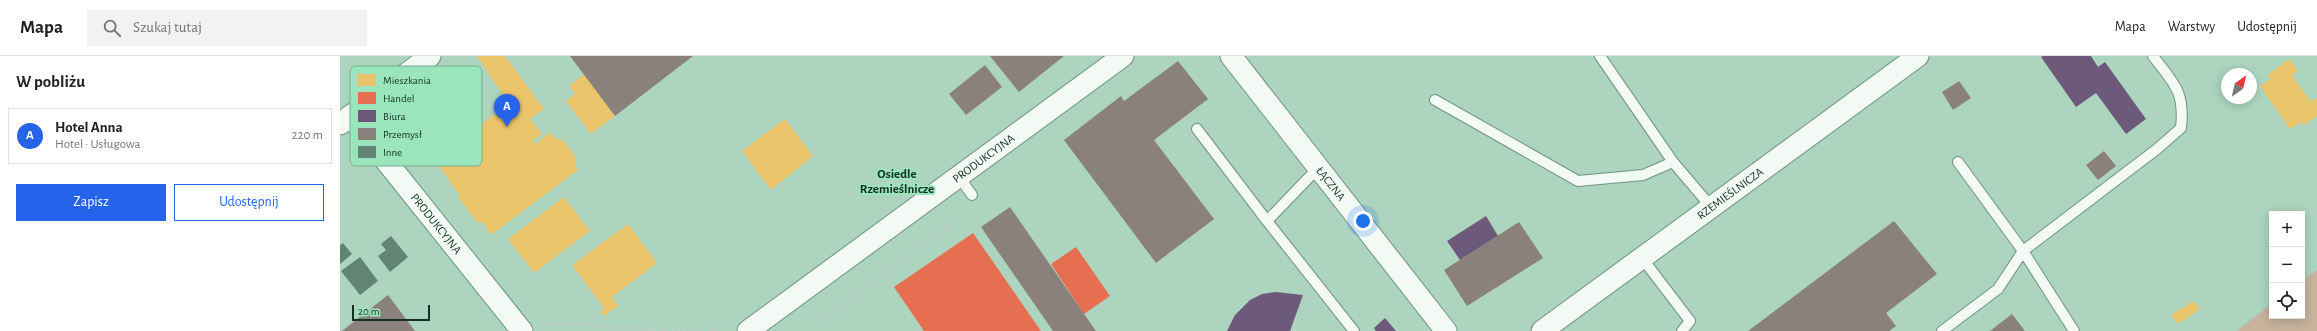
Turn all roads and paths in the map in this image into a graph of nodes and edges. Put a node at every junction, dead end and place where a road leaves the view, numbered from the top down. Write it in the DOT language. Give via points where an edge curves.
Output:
graph roads {
  1 [pos="430,56"];
  2 [pos="1123,56"];
  3 [pos="1231,56"];
  4 [pos="1600,56"];
  5 [pos="1918,56"];
  6 [pos="2153,56"];
  7 [pos="417,66"];
  8 [pos="1434,100"];
  9 [pos="1197,129"];
  10 [pos="1673,162"];
  11 [pos="1958,162"];
  12 [pos="386,166"];
  13 [pos="1318,168"];
  14 [pos="959,177"];
  15 [pos="972,195"];
  16 [pos="1712,208"];
  17 [pos="1267,221"];
  18 [pos="2023,250"];
  19 [pos="1642,258"];
  20 [pos="728,325"];
  21 [pos="530,326"];
  22 [pos="748,331"];
  23 [pos="1354,331"];
  24 [pos="1446,331"];
  25 [pos="1542,331"];
  26 [pos="1682,331"];
  27 [pos="1942,331"];
  28 [pos="2074,331"];
  1 -- 7 [label="street"];
  2 -- 14 [label="street, PRODUKCYJNA"];
  3 -- 13 [label="street, ŁĄCZNA"];
  4 -- 10 [label="lane"];
  5 -- 16 [label="street, RZEMIEŚLNICZA"];
  6 -- 18 [label="lane" via="2176,87 2183,107 2181,128 2156,150"];
  8 -- 10 [label="lane" via="1578,181 1643,175"];
  9 -- 17 [label="lane"];
  10 -- 16 [label="lane"];
  11 -- 18 [label="lane"];
  12 -- 21 [label="street, PRODUKCYJNA"];
  13 -- 17 [label="lane"];
  13 -- 24 [label="street, ŁĄCZNA"];
  14 -- 15 [label="lane"];
  14 -- 22 [label="street, PRODUKCYJNA"];
  16 -- 19 [label="street, RZEMIEŚLNICZA"];
  17 -- 23 [label="lane"];
  18 -- 27 [label="lane" via="1998,289"];
  18 -- 28 [label="lane"];
  19 -- 25 [label="street, RZEMIEŚLNICZA"];
  19 -- 26 [label="lane" via="1690,321"];
  20 -- 21 [label="path" via="708,331"];
}
